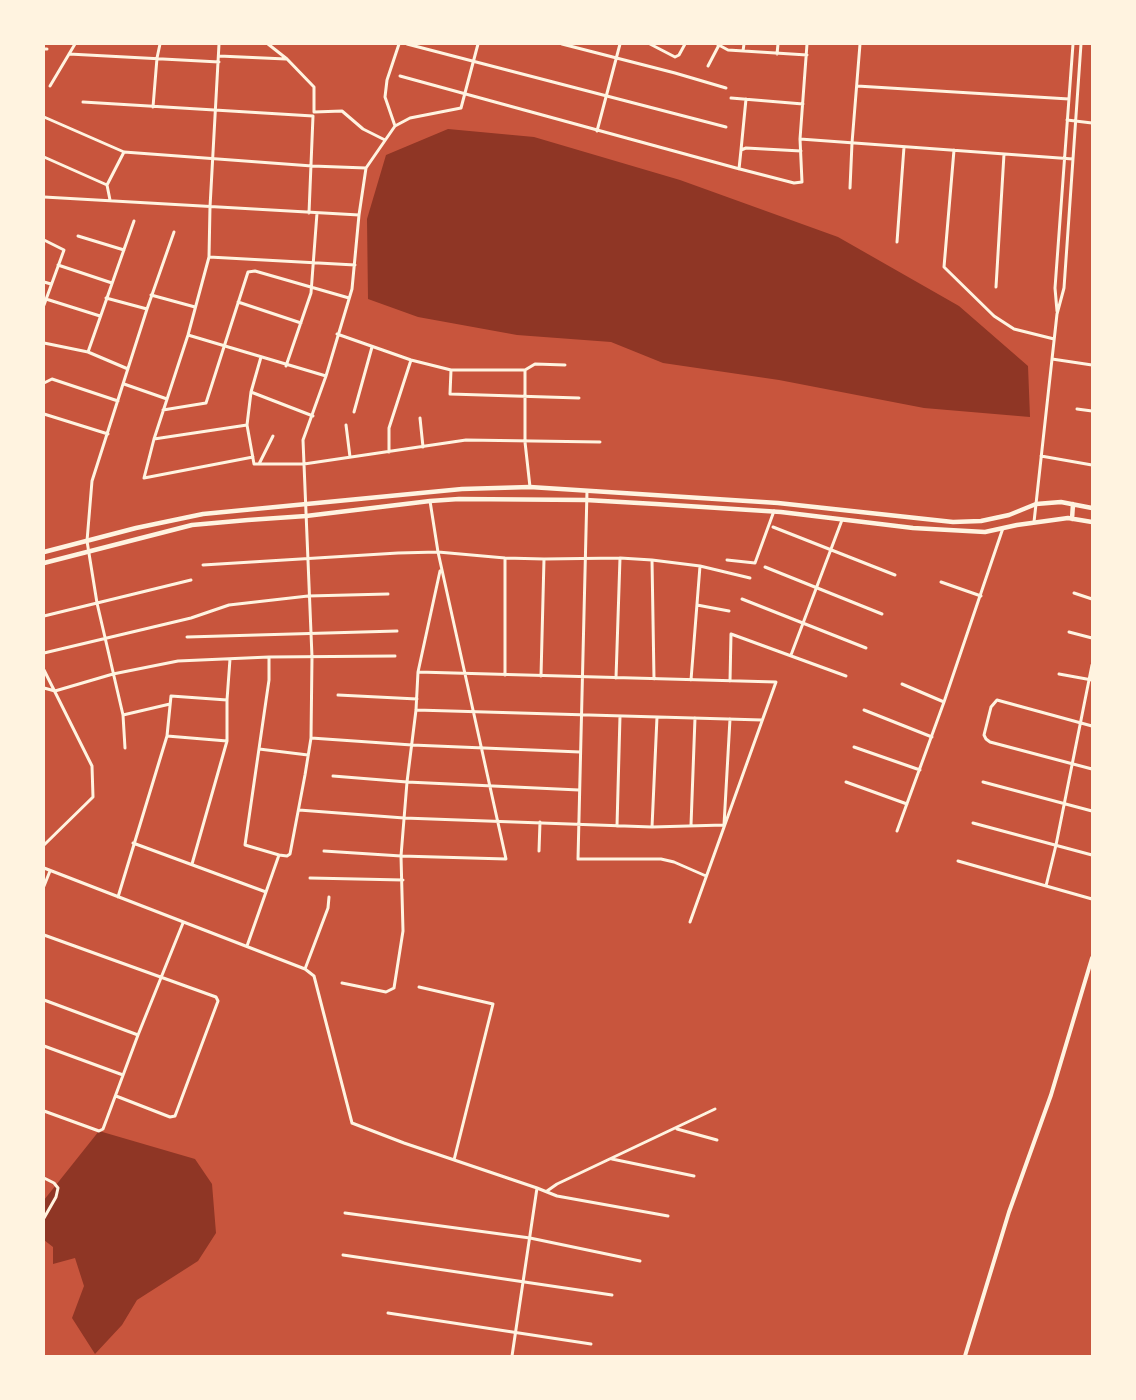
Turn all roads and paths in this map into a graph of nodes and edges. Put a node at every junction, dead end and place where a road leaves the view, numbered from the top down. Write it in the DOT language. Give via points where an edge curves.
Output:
graph roads {
  1 [pos="75,44"];
  2 [pos="160,44"];
  3 [pos="219,44"];
  4 [pos="268,44"];
  5 [pos="399,44"];
  6 [pos="408,44"];
  7 [pos="478,44"];
  8 [pos="562,44"];
  9 [pos="620,44"];
  10 [pos="650,44"];
  11 [pos="685,44"];
  12 [pos="744,44"];
  13 [pos="778,44"];
  14 [pos="807,44"];
  15 [pos="860,44"];
  16 [pos="1073,44"];
  17 [pos="1081,44"];
  18 [pos="718,45"];
  19 [pos="743,51"];
  20 [pos="69,54"];
  21 [pos="777,54"];
  22 [pos="806,55"];
  23 [pos="219,56"];
  24 [pos="157,58"];
  25 [pos="616,58"];
  26 [pos="287,59"];
  27 [pos="474,61"];
  28 [pos="218,62"];
  29 [pos="708,66"];
  30 [pos="400,76"];
  31 [pos="50,86"];
  32 [pos="856,86"];
  33 [pos="726,88"];
  34 [pos="465,95"];
  35 [pos="606,95"];
  36 [pos="731,98"];
  37 [pos="746,99"];
  38 [pos="1069,99"];
  39 [pos="83,102"];
  40 [pos="803,104"];
  41 [pos="152,107"];
  42 [pos="216,111"];
  43 [pos="314,112"];
  44 [pos="313,116"];
  45 [pos="44,117"];
  46 [pos="1067,120"];
  47 [pos="1076,121"];
  48 [pos="1092,123"];
  49 [pos="395,126"];
  50 [pos="726,127"];
  51 [pos="597,131"];
  52 [pos="800,139"];
  53 [pos="385,140"];
  54 [pos="852,143"];
  55 [pos="904,147"];
  56 [pos="741,150"];
  57 [pos="954,150"];
  58 [pos="801,151"];
  59 [pos="124,152"];
  60 [pos="1004,154"];
  61 [pos="44,157"];
  62 [pos="214,159"];
  63 [pos="1064,159"];
  64 [pos="1073,159"];
  65 [pos="312,166"];
  66 [pos="366,168"];
  67 [pos="739,169"];
  68 [pos="107,185"];
  69 [pos="850,188"];
  70 [pos="44,197"];
  71 [pos="110,200"];
  72 [pos="210,207"];
  73 [pos="308,213"];
  74 [pos="317,213"];
  75 [pos="359,215"];
  76 [pos="134,221"];
  77 [pos="174,232"];
  78 [pos="78,236"];
  79 [pos="44,240"];
  80 [pos="898,242"];
  81 [pos="124,250"];
  82 [pos="209,257"];
  83 [pos="313,264"];
  84 [pos="58,265"];
  85 [pos="355,266"];
  86 [pos="44,282"];
  87 [pos="112,283"];
  88 [pos="51,284"];
  89 [pos="311,286"];
  90 [pos="996,287"];
  91 [pos="151,296"];
  92 [pos="106,298"];
  93 [pos="349,298"];
  94 [pos="46,299"];
  95 [pos="238,302"];
  96 [pos="44,305"];
  97 [pos="195,307"];
  98 [pos="147,309"];
  99 [pos="1057,314"];
  100 [pos="100,316"];
  101 [pos="301,323"];
  102 [pos="338,334"];
  103 [pos="188,335"];
  104 [pos="1054,339"];
  105 [pos="44,343"];
  106 [pos="224,346"];
  107 [pos="372,347"];
  108 [pos="88,352"];
  109 [pos="261,357"];
  110 [pos="1052,359"];
  111 [pos="411,360"];
  112 [pos="565,365"];
  113 [pos="1092,365"];
  114 [pos="286,366"];
  115 [pos="128,369"];
  116 [pos="451,370"];
  117 [pos="525,370"];
  118 [pos="326,376"];
  119 [pos="44,384"];
  120 [pos="124,384"];
  121 [pos="251,392"];
  122 [pos="525,395"];
  123 [pos="579,398"];
  124 [pos="167,399"];
  125 [pos="118,401"];
  126 [pos="1077,409"];
  127 [pos="163,410"];
  128 [pos="1092,411"];
  129 [pos="354,412"];
  130 [pos="44,414"];
  131 [pos="313,416"];
  132 [pos="420,418"];
  133 [pos="247,425"];
  134 [pos="346,425"];
  135 [pos="108,434"];
  136 [pos="273,436"];
  137 [pos="154,439"];
  138 [pos="524,442"];
  139 [pos="600,442"];
  140 [pos="423,447"];
  141 [pos="389,452"];
  142 [pos="1041,456"];
  143 [pos="253,457"];
  144 [pos="350,458"];
  145 [pos="259,464"];
  146 [pos="304,464"];
  147 [pos="1092,465"];
  148 [pos="530,487"];
  149 [pos="586,490"];
  150 [pos="586,500"];
  151 [pos="430,501"];
  152 [pos="1036,504"];
  153 [pos="1073,504"];
  154 [pos="306,505"];
  155 [pos="1092,508"];
  156 [pos="774,512"];
  157 [pos="306,516"];
  158 [pos="1072,519"];
  159 [pos="842,520"];
  160 [pos="1034,522"];
  161 [pos="1092,522"];
  162 [pos="773,528"];
  163 [pos="1004,528"];
  164 [pos="87,541"];
  165 [pos="830,550"];
  166 [pos="44,552"];
  167 [pos="88,552"];
  168 [pos="438,552"];
  169 [pos="505,558"];
  170 [pos="585,558"];
  171 [pos="620,558"];
  172 [pos="307,559"];
  173 [pos="544,559"];
  174 [pos="652,560"];
  175 [pos="727,560"];
  176 [pos="44,563"];
  177 [pos="203,565"];
  178 [pos="700,566"];
  179 [pos="765,567"];
  180 [pos="441,568"];
  181 [pos="895,575"];
  182 [pos="750,578"];
  183 [pos="191,580"];
  184 [pos="941,582"];
  185 [pos="816,588"];
  186 [pos="1074,593"];
  187 [pos="388,594"];
  188 [pos="308,596"];
  189 [pos="982,596"];
  190 [pos="742,599"];
  191 [pos="1092,599"];
  192 [pos="97,603"];
  193 [pos="697,605"];
  194 [pos="729,611"];
  195 [pos="882,614"];
  196 [pos="44,616"];
  197 [pos="803,623"];
  198 [pos="397,631"];
  199 [pos="310,632"];
  200 [pos="1069,632"];
  201 [pos="187,637"];
  202 [pos="104,638"];
  203 [pos="1092,638"];
  204 [pos="866,648"];
  205 [pos="44,653"];
  206 [pos="791,655"];
  207 [pos="395,656"];
  208 [pos="269,657"];
  209 [pos="312,657"];
  210 [pos="230,659"];
  211 [pos="1092,665"];
  212 [pos="44,670"];
  213 [pos="418,672"];
  214 [pos="113,674"];
  215 [pos="465,674"];
  216 [pos="1059,674"];
  217 [pos="505,675"];
  218 [pos="542,676"];
  219 [pos="846,676"];
  220 [pos="582,677"];
  221 [pos="616,678"];
  222 [pos="654,679"];
  223 [pos="691,680"];
  224 [pos="1091,680"];
  225 [pos="730,681"];
  226 [pos="902,684"];
  227 [pos="44,688"];
  228 [pos="55,691"];
  229 [pos="338,695"];
  230 [pos="417,699"];
  231 [pos="227,700"];
  232 [pos="944,702"];
  233 [pos="170,704"];
  234 [pos="416,710"];
  235 [pos="864,710"];
  236 [pos="474,712"];
  237 [pos="123,715"];
  238 [pos="581,715"];
  239 [pos="620,716"];
  240 [pos="657,717"];
  241 [pos="695,718"];
  242 [pos="730,719"];
  243 [pos="762,720"];
  244 [pos="1080,723"];
  245 [pos="1092,726"];
  246 [pos="167,736"];
  247 [pos="932,737"];
  248 [pos="311,738"];
  249 [pos="228,742"];
  250 [pos="412,745"];
  251 [pos="854,747"];
  252 [pos="126,748"];
  253 [pos="482,748"];
  254 [pos="259,749"];
  255 [pos="580,752"];
  256 [pos="308,756"];
  257 [pos="1072,764"];
  258 [pos="1092,769"];
  259 [pos="920,770"];
  260 [pos="333,776"];
  261 [pos="407,782"];
  262 [pos="846,782"];
  263 [pos="983,782"];
  264 [pos="490,786"];
  265 [pos="580,790"];
  266 [pos="1065,802"];
  267 [pos="907,804"];
  268 [pos="298,810"];
  269 [pos="1092,811"];
  270 [pos="404,818"];
  271 [pos="498,820"];
  272 [pos="540,822"];
  273 [pos="973,823"];
  274 [pos="579,824"];
  275 [pos="691,824"];
  276 [pos="724,825"];
  277 [pos="618,826"];
  278 [pos="652,827"];
  279 [pos="897,831"];
  280 [pos="134,843"];
  281 [pos="44,845"];
  282 [pos="1056,845"];
  283 [pos="324,851"];
  284 [pos="539,852"];
  285 [pos="279,855"];
  286 [pos="1092,855"];
  287 [pos="401,856"];
  288 [pos="958,861"];
  289 [pos="192,864"];
  290 [pos="44,868"];
  291 [pos="50,871"];
  292 [pos="706,876"];
  293 [pos="310,878"];
  294 [pos="403,880"];
  295 [pos="44,886"];
  296 [pos="1046,886"];
  297 [pos="266,892"];
  298 [pos="329,897"];
  299 [pos="118,898"];
  300 [pos="1092,899"];
  301 [pos="690,922"];
  302 [pos="184,923"];
  303 [pos="44,935"];
  304 [pos="247,946"];
  305 [pos="1092,958"];
  306 [pos="305,969"];
  307 [pos="162,978"];
  308 [pos="342,983"];
  309 [pos="419,987"];
  310 [pos="44,1000"];
  311 [pos="138,1035"];
  312 [pos="44,1046"];
  313 [pos="123,1075"];
  314 [pos="116,1096"];
  315 [pos="715,1109"];
  316 [pos="44,1111"];
  317 [pos="675,1128"];
  318 [pos="717,1140"];
  319 [pos="611,1159"];
  320 [pos="454,1160"];
  321 [pos="694,1176"];
  322 [pos="44,1178"];
  323 [pos="537,1188"];
  324 [pos="546,1191"];
  325 [pos="345,1213"];
  326 [pos="668,1216"];
  327 [pos="44,1218"];
  328 [pos="530,1238"];
  329 [pos="343,1255"];
  330 [pos="640,1261"];
  331 [pos="523,1283"];
  332 [pos="612,1295"];
  333 [pos="388,1313"];
  334 [pos="516,1333"];
  335 [pos="591,1344"];
  336 [pos="512,1356"];
  337 [pos="965,1356"];
  1 -- 20 [label="street"];
  2 -- 24 [label="street"];
  3 -- 23 [label="street"];
  4 -- 26 [label="street"];
  5 -- 49 [label="street" via="384,97"];
  6 -- 27 [label="street"];
  7 -- 27 [label="street"];
  8 -- 25 [label="street"];
  9 -- 25 [label="street"];
  10 -- 11 [label="street" via="675,57"];
  12 -- 19 [label="street"];
  13 -- 21 [label="street"];
  14 -- 22 [label="street"];
  15 -- 32 [label="street"];
  16 -- 38 [label="street"];
  17 -- 47 [label="street"];
  18 -- 19 [label="street" via="728,50"];
  18 -- 29 [label="street"];
  19 -- 21 [label="street"];
  20 -- 24 [label="street"];
  20 -- 31 [label="street"];
  21 -- 22 [label="street"];
  22 -- 40 [label="street"];
  23 -- 26 [label="street"];
  23 -- 28 [label="street"];
  24 -- 28 [label="street"];
  24 -- 41 [label="street"];
  25 -- 33 [label="street"];
  25 -- 35 [label="street"];
  26 -- 43 [label="street" via="314,87"];
  27 -- 34 [label="street"];
  27 -- 35 [label="street"];
  28 -- 42 [label="street"];
  30 -- 34 [label="street"];
  32 -- 38 [label="street"];
  32 -- 54 [label="street"];
  34 -- 49 [label="street" via="461,108 410,118"];
  34 -- 51 [label="street"];
  35 -- 50 [label="street"];
  35 -- 51 [label="street"];
  36 -- 37 [label="street"];
  37 -- 40 [label="street"];
  37 -- 56 [label="street"];
  38 -- 46 [label="street"];
  39 -- 41 [label="street"];
  40 -- 52 [label="street"];
  41 -- 42 [label="street"];
  42 -- 44 [label="street"];
  42 -- 62 [label="street"];
  43 -- 44 [label="street"];
  43 -- 53 [label="street" via="342,111 363,129"];
  44 -- 65 [label="street"];
  45 -- 59 [label="street"];
  46 -- 47 [label="street"];
  46 -- 63 [label="street"];
  47 -- 48 [label="street"];
  47 -- 64 [label="street"];
  49 -- 53 [label="street"];
  51 -- 67 [label="street"];
  52 -- 54 [label="street"];
  52 -- 58 [label="street"];
  53 -- 66 [label="street"];
  54 -- 55 [label="street"];
  54 -- 69 [label="street"];
  55 -- 57 [label="street"];
  55 -- 80 [label="street"];
  56 -- 58 [label="street"];
  56 -- 67 [label="street"];
  57 -- 60 [label="street"];
  57 -- 104 [label="street" via="944,266 994,316 1014,328"];
  58 -- 67 [label="street" via="802,182 794,183"];
  59 -- 62 [label="street"];
  59 -- 68 [label="street"];
  60 -- 63 [label="street"];
  60 -- 90 [label="street"];
  61 -- 68 [label="street"];
  62 -- 65 [label="street"];
  62 -- 72 [label="street"];
  63 -- 64 [label="street"];
  63 -- 99 [label="street" via="1055,288"];
  64 -- 99 [label="street" via="1064,288"];
  65 -- 66 [label="street"];
  65 -- 73 [label="street"];
  66 -- 75 [label="street"];
  68 -- 71 [label="street"];
  70 -- 71 [label="street"];
  71 -- 72 [label="street"];
  72 -- 73 [label="street"];
  72 -- 82 [label="street"];
  73 -- 74 [label="street"];
  74 -- 75 [label="street"];
  74 -- 83 [label="street"];
  75 -- 85 [label="street"];
  76 -- 81 [label="street"];
  77 -- 91 [label="street"];
  78 -- 81 [label="street"];
  79 -- 84 [label="street" via="64,249"];
  81 -- 87 [label="street"];
  82 -- 83 [label="street"];
  82 -- 97 [label="street"];
  83 -- 85 [label="street"];
  83 -- 89 [label="street"];
  84 -- 87 [label="street"];
  84 -- 88 [label="street"];
  85 -- 93 [label="street"];
  86 -- 88 [label="street"];
  87 -- 92 [label="street"];
  88 -- 94 [label="street"];
  89 -- 93 [label="street"];
  89 -- 95 [label="street" via="251,271"];
  89 -- 101 [label="street"];
  91 -- 97 [label="street"];
  91 -- 98 [label="street"];
  92 -- 98 [label="street"];
  92 -- 100 [label="street"];
  93 -- 102 [label="street"];
  94 -- 96 [label="street"];
  94 -- 100 [label="street"];
  95 -- 101 [label="street"];
  95 -- 106 [label="street"];
  97 -- 103 [label="street"];
  98 -- 115 [label="street"];
  99 -- 104 [label="street"];
  100 -- 108 [label="street"];
  101 -- 114 [label="street"];
  102 -- 107 [label="street"];
  102 -- 118 [label="street"];
  103 -- 106 [label="street"];
  103 -- 124 [label="street"];
  104 -- 110 [label="street"];
  105 -- 108 [label="street"];
  106 -- 109 [label="street"];
  106 -- 127 [label="street" via="206,403"];
  107 -- 111 [label="street"];
  107 -- 129 [label="street"];
  108 -- 115 [label="street"];
  109 -- 114 [label="street"];
  109 -- 121 [label="street"];
  110 -- 113 [label="street"];
  110 -- 142 [label="street"];
  111 -- 116 [label="street"];
  111 -- 141 [label="street" via="389,428"];
  112 -- 117 [label="street" via="535,364"];
  114 -- 118 [label="street"];
  115 -- 120 [label="street"];
  116 -- 117 [label="street"];
  116 -- 122 [label="street" via="450,394"];
  117 -- 122 [label="street"];
  118 -- 131 [label="street"];
  119 -- 125 [label="street" via="52,379"];
  120 -- 124 [label="street"];
  120 -- 125 [label="street"];
  121 -- 131 [label="street"];
  121 -- 133 [label="street"];
  122 -- 123 [label="street"];
  122 -- 138 [label="street"];
  124 -- 127 [label="street"];
  125 -- 135 [label="street"];
  126 -- 128 [label="street"];
  127 -- 137 [label="street"];
  130 -- 135 [label="street"];
  131 -- 146 [label="street" via="303,440"];
  132 -- 140 [label="street"];
  133 -- 137 [label="street"];
  133 -- 143 [label="street"];
  134 -- 144 [label="street"];
  135 -- 164 [label="street" via="92,481"];
  136 -- 145 [label="street"];
  137 -- 143 [label="street" via="144,478"];
  138 -- 139 [label="street"];
  138 -- 140 [label="street" via="466,440"];
  138 -- 148 [label="street"];
  140 -- 141 [label="street"];
  141 -- 144 [label="street"];
  142 -- 147 [label="street"];
  142 -- 152 [label="street"];
  143 -- 145 [label="street" via="254,464"];
  144 -- 146 [label="street"];
  145 -- 146 [label="street"];
  146 -- 154 [label="street"];
  148 -- 149 [label="main road"];
  148 -- 154 [label="main road" via="462,489"];
  149 -- 150 [label="street"];
  149 -- 152 [label="main road" via="778,503 953,522 1009,515"];
  150 -- 151 [label="main road"];
  150 -- 156 [label="main road"];
  150 -- 170 [label="street"];
  151 -- 157 [label="main road"];
  151 -- 168 [label="street"];
  152 -- 153 [label="main road"];
  152 -- 160 [label="street"];
  153 -- 155 [label="main road"];
  153 -- 158 [label="main road"];
  154 -- 157 [label="street"];
  154 -- 164 [label="main road" via="203,514"];
  156 -- 159 [label="main road"];
  156 -- 175 [label="street" via="755,564"];
  157 -- 167 [label="main road" via="192,525"];
  157 -- 172 [label="street"];
  158 -- 160 [label="main road"];
  158 -- 161 [label="main road"];
  159 -- 163 [label="main road" via="985,532"];
  159 -- 165 [label="street"];
  160 -- 163 [label="main road"];
  162 -- 165 [label="street"];
  163 -- 189 [label="street"];
  164 -- 166 [label="main road"];
  164 -- 167 [label="street"];
  165 -- 181 [label="street"];
  165 -- 185 [label="street"];
  167 -- 176 [label="main road"];
  167 -- 192 [label="street"];
  168 -- 169 [label="street"];
  168 -- 172 [label="street"];
  168 -- 180 [label="street"];
  169 -- 173 [label="street"];
  169 -- 217 [label="street"];
  170 -- 171 [label="street"];
  170 -- 173 [label="street"];
  170 -- 220 [label="street"];
  171 -- 174 [label="street"];
  171 -- 221 [label="street"];
  172 -- 177 [label="street"];
  172 -- 188 [label="street"];
  173 -- 218 [label="street"];
  174 -- 178 [label="street"];
  174 -- 222 [label="street"];
  178 -- 182 [label="street"];
  178 -- 193 [label="street"];
  179 -- 185 [label="street"];
  180 -- 213 [label="street"];
  180 -- 215 [label="street"];
  183 -- 192 [label="street"];
  184 -- 189 [label="street"];
  185 -- 195 [label="street"];
  185 -- 197 [label="street"];
  186 -- 191 [label="street"];
  187 -- 188 [label="street"];
  188 -- 199 [label="street"];
  188 -- 202 [label="street" via="229,604 192,618"];
  189 -- 232 [label="street"];
  190 -- 197 [label="street"];
  192 -- 196 [label="street"];
  192 -- 202 [label="street"];
  193 -- 194 [label="street"];
  193 -- 223 [label="street"];
  197 -- 204 [label="street"];
  197 -- 206 [label="street"];
  198 -- 199 [label="street"];
  199 -- 201 [label="street"];
  199 -- 209 [label="street"];
  200 -- 203 [label="street"];
  202 -- 205 [label="street"];
  202 -- 214 [label="street"];
  206 -- 219 [label="street"];
  206 -- 225 [label="street" via="731,634"];
  207 -- 209 [label="street"];
  208 -- 209 [label="street"];
  208 -- 210 [label="street"];
  208 -- 254 [label="street"];
  209 -- 248 [label="street"];
  210 -- 214 [label="street" via="178,661"];
  210 -- 231 [label="street"];
  211 -- 224 [label="street"];
  212 -- 228 [label="street"];
  213 -- 215 [label="street"];
  213 -- 230 [label="street"];
  214 -- 228 [label="street"];
  214 -- 237 [label="street"];
  215 -- 217 [label="street"];
  215 -- 236 [label="street"];
  216 -- 224 [label="street"];
  217 -- 218 [label="street"];
  218 -- 220 [label="street"];
  220 -- 221 [label="street"];
  220 -- 238 [label="street"];
  221 -- 222 [label="street"];
  222 -- 223 [label="street"];
  223 -- 225 [label="street"];
  224 -- 244 [label="street"];
  225 -- 243 [label="street" via="776,682"];
  226 -- 232 [label="street"];
  227 -- 228 [label="street"];
  228 -- 281 [label="street" via="92,766 93,797"];
  229 -- 230 [label="street"];
  230 -- 234 [label="street"];
  231 -- 233 [label="street" via="171,696"];
  231 -- 249 [label="street"];
  232 -- 247 [label="street"];
  233 -- 237 [label="street"];
  233 -- 246 [label="street"];
  234 -- 236 [label="street"];
  234 -- 250 [label="street"];
  235 -- 247 [label="street"];
  236 -- 238 [label="street"];
  236 -- 253 [label="street"];
  237 -- 252 [label="street"];
  238 -- 239 [label="street"];
  238 -- 255 [label="street"];
  239 -- 240 [label="street"];
  239 -- 277 [label="street"];
  240 -- 241 [label="street"];
  240 -- 278 [label="street"];
  241 -- 242 [label="street"];
  241 -- 275 [label="street"];
  242 -- 243 [label="street"];
  242 -- 276 [label="street"];
  243 -- 276 [label="street"];
  244 -- 245 [label="street"];
  244 -- 257 [label="street"];
  244 -- 257 [label="street" via="997,700 991,707 985,733 990,742"];
  246 -- 249 [label="street"];
  246 -- 280 [label="street"];
  247 -- 259 [label="street"];
  248 -- 250 [label="street"];
  248 -- 256 [label="street"];
  249 -- 289 [label="street"];
  250 -- 253 [label="street"];
  250 -- 261 [label="street"];
  251 -- 259 [label="street"];
  253 -- 255 [label="street"];
  253 -- 264 [label="street"];
  254 -- 256 [label="street"];
  254 -- 285 [label="street" via="245,845"];
  255 -- 265 [label="street"];
  256 -- 268 [label="street"];
  257 -- 258 [label="street"];
  257 -- 266 [label="street"];
  259 -- 267 [label="street"];
  260 -- 261 [label="street"];
  261 -- 264 [label="street"];
  261 -- 270 [label="street"];
  262 -- 267 [label="street"];
  263 -- 266 [label="street"];
  264 -- 265 [label="street"];
  264 -- 271 [label="street"];
  265 -- 274 [label="street"];
  266 -- 269 [label="street"];
  266 -- 282 [label="street"];
  267 -- 279 [label="street"];
  268 -- 270 [label="street"];
  268 -- 285 [label="street" via="290,854"];
  270 -- 271 [label="street"];
  270 -- 287 [label="street"];
  271 -- 272 [label="street"];
  271 -- 287 [label="street" via="506,859"];
  272 -- 274 [label="street"];
  272 -- 284 [label="street"];
  273 -- 282 [label="street"];
  274 -- 277 [label="street"];
  274 -- 292 [label="street" via="578,859 661,859"];
  275 -- 276 [label="street"];
  275 -- 278 [label="street"];
  276 -- 292 [label="street"];
  277 -- 278 [label="street"];
  280 -- 289 [label="street"];
  280 -- 299 [label="street"];
  282 -- 286 [label="street"];
  282 -- 296 [label="street"];
  283 -- 287 [label="street"];
  285 -- 297 [label="street"];
  287 -- 294 [label="street"];
  288 -- 296 [label="street"];
  289 -- 297 [label="street"];
  290 -- 291 [label="street"];
  291 -- 295 [label="street"];
  291 -- 299 [label="street"];
  292 -- 301 [label="street"];
  293 -- 294 [label="street"];
  294 -- 308 [label="street" via="403,931 394,988 386,992"];
  296 -- 300 [label="street"];
  297 -- 304 [label="street"];
  298 -- 306 [label="street" via="328,908"];
  299 -- 302 [label="street"];
  302 -- 304 [label="street"];
  302 -- 307 [label="street"];
  303 -- 307 [label="street"];
  304 -- 306 [label="street"];
  305 -- 337 [label="street" via="1051,1095 1009,1212"];
  306 -- 320 [label="street" via="316,978 352,1123"];
  307 -- 311 [label="street"];
  307 -- 314 [label="street" via="218,1000 175,1116 170,1118"];
  309 -- 320 [label="street" via="493,1004"];
  310 -- 311 [label="street"];
  311 -- 313 [label="street"];
  312 -- 313 [label="street"];
  313 -- 314 [label="street"];
  314 -- 316 [label="street" via="103,1129 99,1131"];
  315 -- 317 [label="street"];
  317 -- 318 [label="street"];
  317 -- 319 [label="street"];
  319 -- 321 [label="street"];
  319 -- 324 [label="street"];
  320 -- 323 [label="street"];
  322 -- 327 [label="street" via="58,1188"];
  323 -- 324 [label="street"];
  323 -- 328 [label="street"];
  324 -- 326 [label="street" via="557,1196"];
  325 -- 328 [label="street"];
  328 -- 330 [label="street"];
  328 -- 331 [label="street"];
  329 -- 331 [label="street"];
  331 -- 332 [label="street"];
  331 -- 334 [label="street"];
  333 -- 334 [label="street"];
  334 -- 335 [label="street"];
  334 -- 336 [label="street"];
}
